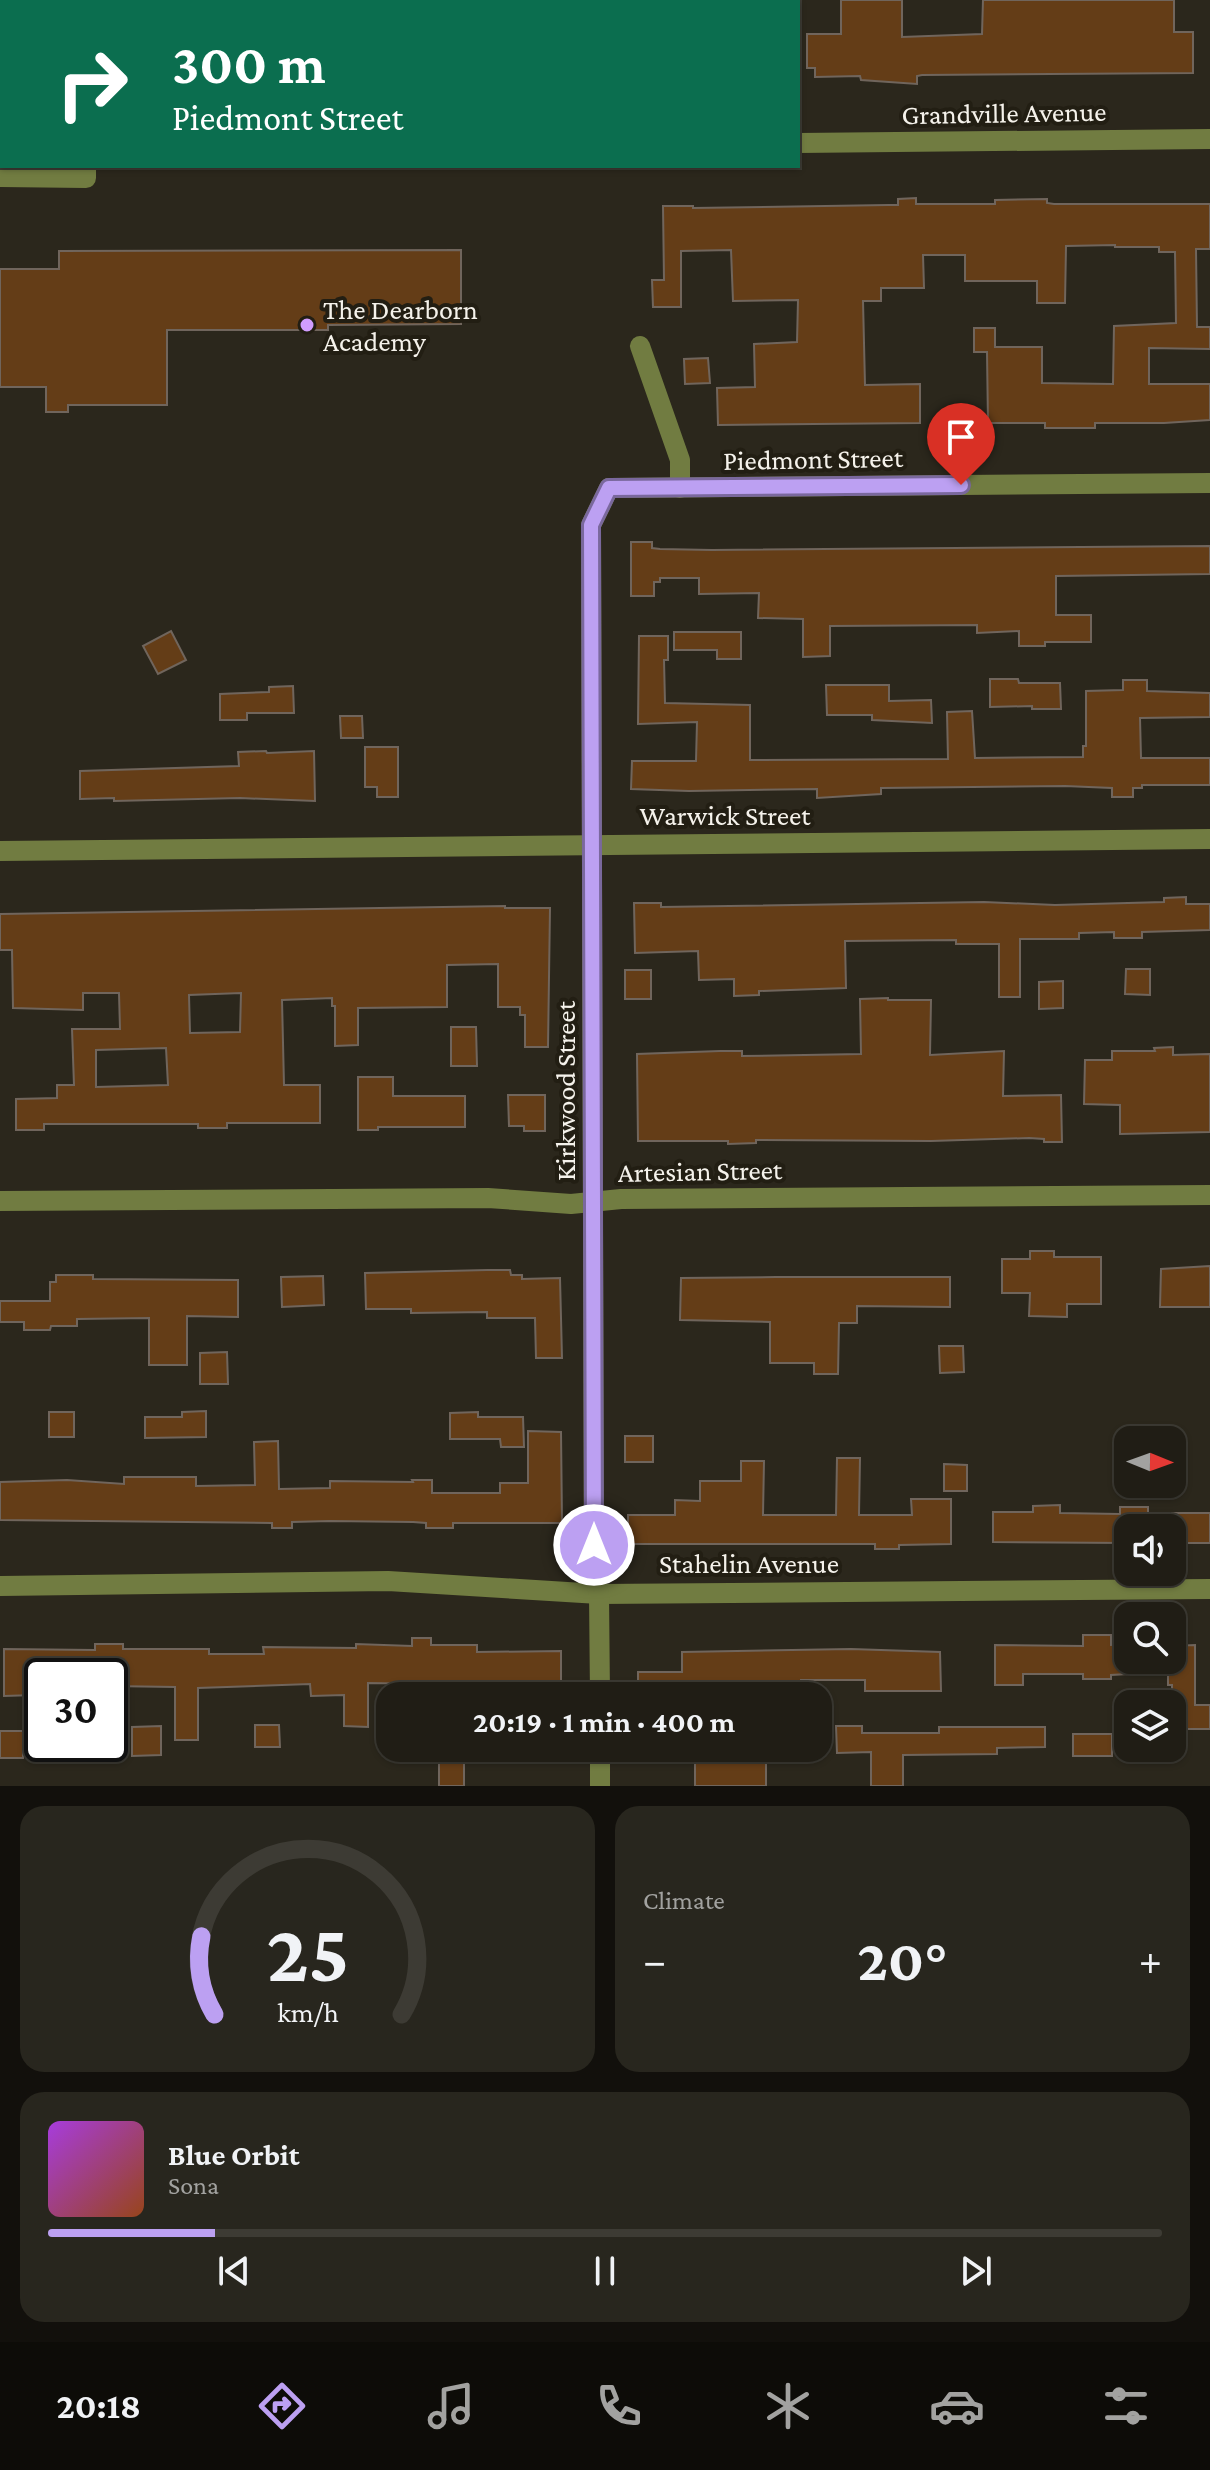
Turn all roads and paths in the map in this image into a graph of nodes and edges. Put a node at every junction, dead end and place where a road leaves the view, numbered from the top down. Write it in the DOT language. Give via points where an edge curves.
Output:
graph roads {
  1 [pos="1210,139"];
  2 [pos="800,143"];
  3 [pos="86,168"];
  4 [pos="0,177"];
  5 [pos="640,346"];
  6 [pos="1210,483"];
  7 [pos="609,488"];
  8 [pos="680,488"];
  9 [pos="1210,839"];
  10 [pos="593,844"];
  11 [pos="0,851"];
  12 [pos="1210,1195"];
  13 [pos="0,1201"];
  14 [pos="593,1201"];
  15 [pos="0,1586"];
  16 [pos="1210,1589"];
  17 [pos="599,1594"];
  18 [pos="600,1682"];
  19 [pos="600,1762"];
  20 [pos="600,1786"];
  1 -- 2 [label="street, Grandville Avenue"];
  3 -- 4 [label="street" via="86,178"];
  5 -- 8 [label="street" via="680,460"];
  6 -- 8 [label="street, Piedmont Street"];
  7 -- 8 [label="street, Piedmont Street"];
  7 -- 10 [label="street, Kirkwood Street" via="591,525"];
  9 -- 10 [label="street, Warwick Street"];
  10 -- 11 [label="street, Warwick Street"];
  10 -- 14 [label="street, Kirkwood Street"];
  12 -- 14 [label="street, Artesian Street"];
  13 -- 14 [label="street, Artesian Street"];
  14 -- 17 [label="street, Kirkwood Street" via="594,1575"];
  15 -- 17 [label="street, Stahelin Avenue" via="388,1581"];
  16 -- 17 [label="street, Stahelin Avenue"];
  17 -- 18 [label="street, Kirkwood Street"];
  19 -- 20 [label="street"];
}
